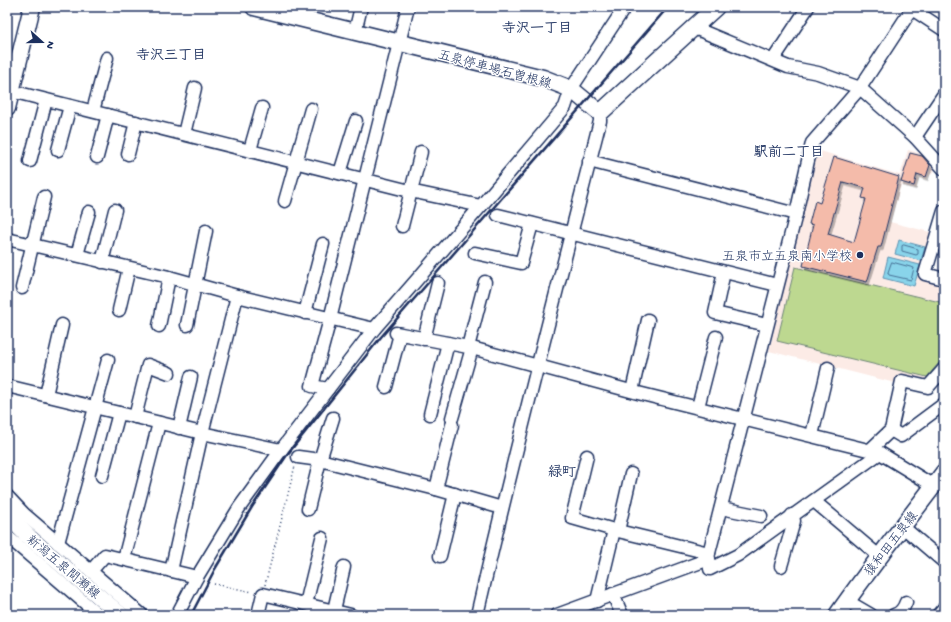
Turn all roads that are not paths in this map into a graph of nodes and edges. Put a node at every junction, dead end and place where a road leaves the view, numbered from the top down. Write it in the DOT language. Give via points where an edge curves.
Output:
graph roads {
  1 [pos="32,7"];
  2 [pos="254,7"];
  3 [pos="361,7"];
  4 [pos="408,7"];
  5 [pos="625,7"];
  6 [pos="716,7"];
  7 [pos="808,7"];
  8 [pos="911,8"];
  9 [pos="692,28"];
  10 [pos="944,30"];
  11 [pos="355,32"];
  12 [pos="399,43"];
  13 [pos="107,58"];
  14 [pos="773,60"];
  15 [pos="195,88"];
  16 [pos="860,88"];
  17 [pos="571,89"];
  18 [pos="9,91"];
  19 [pos="944,94"];
  20 [pos="46,100"];
  21 [pos="70,106"];
  22 [pos="7,108"];
  23 [pos="262,108"];
  24 [pos="311,109"];
  25 [pos="93,111"];
  26 [pos="600,112"];
  27 [pos="108,115"];
  28 [pos="356,121"];
  29 [pos="136,122"];
  30 [pos="184,134"];
  31 [pos="915,137"];
  32 [pos="58,150"];
  33 [pos="250,150"];
  34 [pos="421,152"];
  35 [pos="128,154"];
  36 [pos="98,157"];
  37 [pos="30,161"];
  38 [pos="589,161"];
  39 [pos="296,162"];
  40 [pos="944,169"];
  41 [pos="340,173"];
  42 [pos="364,179"];
  43 [pos="410,191"];
  44 [pos="44,197"];
  45 [pos="285,202"];
  46 [pos="481,206"];
  47 [pos="115,210"];
  48 [pos="944,211"];
  49 [pos="89,212"];
  50 [pos="796,214"];
  51 [pos="498,215"];
  52 [pos="532,224"];
  53 [pos="402,226"];
  54 [pos="206,231"];
  55 [pos="570,234"];
  56 [pos="8,243"];
  57 [pos="323,244"];
  58 [pos="32,245"];
  59 [pos="475,253"];
  60 [pos="77,255"];
  61 [pos="102,262"];
  62 [pos="129,268"];
  63 [pos="724,272"];
  64 [pos="169,277"];
  65 [pos="944,279"];
  66 [pos="485,282"];
  67 [pos="195,283"];
  68 [pos="438,283"];
  69 [pos="777,285"];
  70 [pos="22,288"];
  71 [pos="237,296"];
  72 [pos="119,310"];
  73 [pos="305,313"];
  74 [pos="330,319"];
  75 [pos="648,320"];
  76 [pos="62,325"];
  77 [pos="187,325"];
  78 [pos="767,325"];
  79 [pos="158,326"];
  80 [pos="374,329"];
  81 [pos="716,337"];
  82 [pos="424,338"];
  83 [pos="448,343"];
  84 [pos="470,348"];
  85 [pos="108,360"];
  86 [pos="537,366"];
  87 [pos="828,368"];
  88 [pos="944,370"];
  89 [pos="169,373"];
  90 [pos="191,377"];
  91 [pos="7,386"];
  92 [pos="386,387"];
  93 [pos="328,389"];
  94 [pos="632,391"];
  95 [pos="46,395"];
  96 [pos="944,404"];
  97 [pos="94,407"];
  98 [pos="698,407"];
  99 [pos="119,413"];
  100 [pos="430,414"];
  101 [pos="135,417"];
  102 [pos="333,418"];
  103 [pos="744,418"];
  104 [pos="159,423"];
  105 [pos="180,428"];
  106 [pos="891,430"];
  107 [pos="202,433"];
  108 [pos="812,435"];
  109 [pos="281,450"];
  110 [pos="875,451"];
  111 [pos="587,456"];
  112 [pos="298,457"];
  113 [pos="320,460"];
  114 [pos="944,472"];
  115 [pos="631,474"];
  116 [pos="102,476"];
  117 [pos="934,486"];
  118 [pos="436,489"];
  119 [pos="455,494"];
  120 [pos="7,496"];
  121 [pos="814,501"];
  122 [pos="502,508"];
  123 [pos="721,508"];
  124 [pos="308,509"];
  125 [pos="7,515"];
  126 [pos="792,515"];
  127 [pos="761,516"];
  128 [pos="903,526"];
  129 [pos="616,531"];
  130 [pos="7,536"];
  131 [pos="322,538"];
  132 [pos="58,543"];
  133 [pos="440,556"];
  134 [pos="709,556"];
  135 [pos="879,556"];
  136 [pos="124,559"];
  137 [pos="944,562"];
  138 [pos="781,566"];
  139 [pos="344,567"];
  140 [pos="91,571"];
  141 [pos="171,571"];
  142 [pos="197,577"];
  143 [pos="613,594"];
  144 [pos="597,601"];
  145 [pos="847,601"];
  146 [pos="906,602"];
  147 [pos="306,604"];
  148 [pos="944,608"];
  149 [pos="332,612"];
  150 [pos="99,615"];
  151 [pos="121,615"];
  152 [pos="142,615"];
  153 [pos="177,615"];
  154 [pos="258,615"];
  155 [pos="351,615"];
  156 [pos="477,615"];
  157 [pos="557,615"];
  158 [pos="622,615"];
  159 [pos="837,615"];
  160 [pos="871,615"];
  161 [pos="894,615"];
  162 [pos="938,615"];
  1 -- 18 [label="main road"];
  2 -- 11 [label="main road, 五泉停車場石曽根線"];
  3 -- 11 [label="street"];
  4 -- 12 [label="street"];
  5 -- 17 [label="street"];
  6 -- 9 [label="main road"];
  7 -- 14 [label="street"];
  8 -- 10 [label="street"];
  8 -- 16 [label="street"];
  9 -- 14 [label="street"];
  9 -- 26 [label="main road"];
  11 -- 12 [label="main road, 五泉停車場石曽根線"];
  12 -- 17 [label="main road, 五泉停車場石曽根線" via="542,78"];
  12 -- 42 [label="street"];
  13 -- 25 [label="street"];
  14 -- 16 [label="street" via="788,67 818,73"];
  15 -- 30 [label="street"];
  16 -- 31 [label="street"];
  16 -- 50 [label="street" via="812,143"];
  17 -- 26 [label="main road, 五泉停車場石曽根線"];
  17 -- 46 [label="street" via="565,107"];
  18 -- 20 [label="street"];
  18 -- 22 [label="main road"];
  19 -- 31 [label="street"];
  20 -- 21 [label="street"];
  20 -- 37 [label="street"];
  21 -- 25 [label="street"];
  21 -- 32 [label="street"];
  23 -- 33 [label="street"];
  24 -- 39 [label="street"];
  25 -- 27 [label="street"];
  26 -- 38 [label="street"];
  27 -- 29 [label="street"];
  27 -- 36 [label="street"];
  28 -- 41 [label="street"];
  29 -- 30 [label="street"];
  29 -- 35 [label="street"];
  30 -- 33 [label="street"];
  31 -- 40 [label="street"];
  33 -- 39 [label="street"];
  34 -- 43 [label="street"];
  38 -- 50 [label="street"];
  38 -- 55 [label="street"];
  39 -- 41 [label="street"];
  39 -- 45 [label="street"];
  41 -- 42 [label="street"];
  42 -- 43 [label="street"];
  42 -- 74 [label="street"];
  43 -- 46 [label="street"];
  43 -- 53 [label="street"];
  44 -- 58 [label="street"];
  46 -- 80 [label="street"];
  47 -- 61 [label="street"];
  48 -- 65 [label="street" via="925,274"];
  49 -- 60 [label="street"];
  50 -- 69 [label="street"];
  51 -- 52 [label="street"];
  52 -- 55 [label="street"];
  52 -- 59 [label="street" via="521,264"];
  54 -- 67 [label="street"];
  55 -- 63 [label="street"];
  55 -- 86 [label="street"];
  56 -- 58 [label="street"];
  57 -- 73 [label="street"];
  58 -- 60 [label="street"];
  58 -- 70 [label="street"];
  60 -- 61 [label="street"];
  61 -- 62 [label="street"];
  62 -- 64 [label="street"];
  62 -- 72 [label="street"];
  63 -- 69 [label="street"];
  63 -- 78 [label="street" via="715,313"];
  64 -- 67 [label="street"];
  64 -- 79 [label="street"];
  66 -- 84 [label="street"];
  67 -- 71 [label="street"];
  67 -- 77 [label="street"];
  68 -- 82 [label="street"];
  69 -- 78 [label="street"];
  71 -- 73 [label="street"];
  71 -- 107 [label="street"];
  73 -- 74 [label="street"];
  74 -- 80 [label="street"];
  74 -- 93 [label="street" via="312,386"];
  75 -- 94 [label="street"];
  76 -- 95 [label="street"];
  78 -- 103 [label="street"];
  80 -- 93 [label="street"];
  81 -- 98 [label="street"];
  82 -- 83 [label="street"];
  82 -- 92 [label="street" via="398,333"];
  83 -- 84 [label="street"];
  83 -- 100 [label="street"];
  84 -- 86 [label="street"];
  84 -- 118 [label="street"];
  85 -- 97 [label="street"];
  86 -- 94 [label="street"];
  86 -- 122 [label="street"];
  87 -- 108 [label="street"];
  88 -- 106 [label="street" via="928,387 902,381"];
  89 -- 101 [label="street" via="148,365"];
  90 -- 105 [label="street"];
  91 -- 95 [label="street"];
  93 -- 109 [label="street"];
  94 -- 98 [label="street"];
  95 -- 97 [label="street"];
  96 -- 106 [label="street" via="901,436"];
  97 -- 99 [label="street"];
  97 -- 132 [label="street"];
  98 -- 103 [label="street"];
  99 -- 101 [label="street"];
  99 -- 116 [label="street"];
  101 -- 104 [label="street"];
  102 -- 113 [label="street"];
  103 -- 108 [label="street"];
  103 -- 123 [label="street"];
  104 -- 105 [label="street"];
  104 -- 136 [label="street"];
  105 -- 107 [label="street"];
  106 -- 110 [label="street"];
  107 -- 109 [label="street"];
  107 -- 141 [label="street"];
  108 -- 110 [label="street"];
  109 -- 142 [label="street" via="239,508"];
  110 -- 117 [label="street"];
  110 -- 121 [label="street"];
  111 -- 129 [label="street" via="572,518"];
  112 -- 113 [label="street"];
  113 -- 118 [label="street"];
  113 -- 124 [label="street"];
  114 -- 117 [label="main road, 猿和田五泉線"];
  115 -- 129 [label="street"];
  117 -- 128 [label="main road, 猿和田五泉線"];
  118 -- 119 [label="street"];
  119 -- 122 [label="street"];
  119 -- 133 [label="street"];
  120 -- 132 [label="street"];
  121 -- 126 [label="street"];
  121 -- 135 [label="street"];
  122 -- 156 [label="street"];
  123 -- 127 [label="street"];
  123 -- 134 [label="street"];
  125 -- 151 [label="main road, 新潟五泉間瀬線" via="30,538"];
  126 -- 134 [label="street" via="738,555 710,569"];
  126 -- 138 [label="street" via="794,521"];
  128 -- 135 [label="main road, 猿和田五泉線"];
  128 -- 137 [label="street"];
  129 -- 134 [label="street"];
  129 -- 144 [label="street"];
  130 -- 150 [label="street"];
  131 -- 147 [label="street"];
  132 -- 140 [label="street"];
  134 -- 143 [label="street"];
  135 -- 145 [label="main road, 猿和田五泉線"];
  136 -- 140 [label="street" via="105,555"];
  136 -- 141 [label="street"];
  139 -- 149 [label="street"];
  140 -- 152 [label="street"];
  141 -- 142 [label="street"];
  142 -- 153 [label="street"];
  143 -- 144 [label="street"];
  143 -- 158 [label="street"];
  144 -- 157 [label="street"];
  145 -- 159 [label="main road, 猿和田五泉線"];
  145 -- 160 [label="street"];
  146 -- 161 [label="street" via="904,609"];
  147 -- 149 [label="street"];
  147 -- 154 [label="street" via="263,594"];
  148 -- 162 [label="street"];
  149 -- 155 [label="street"];
}
